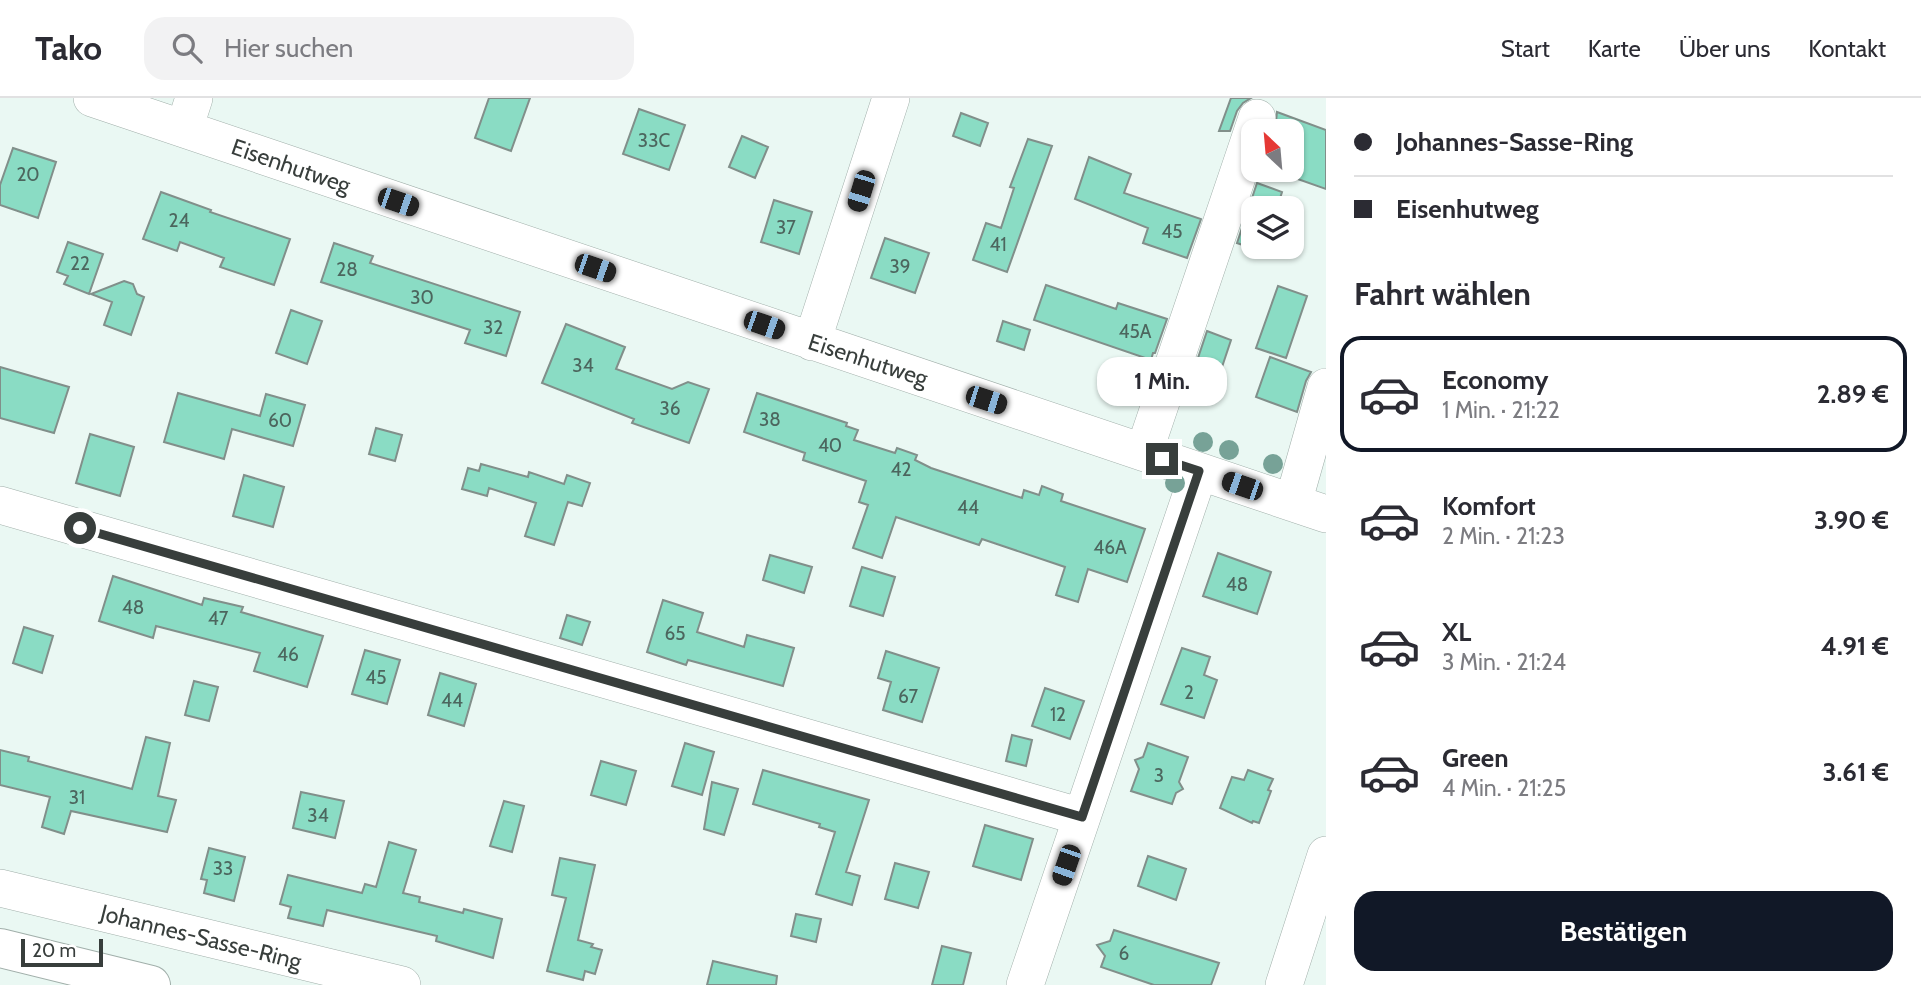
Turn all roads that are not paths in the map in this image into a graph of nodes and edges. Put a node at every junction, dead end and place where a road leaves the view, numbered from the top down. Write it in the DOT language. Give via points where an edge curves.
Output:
graph roads {
  1 [pos="92,98"];
  2 [pos="891,98"];
  3 [pos="189,114"];
  4 [pos="1257,118"];
  5 [pos="812,342"];
  6 [pos="1326,387"];
  7 [pos="1144,452"];
  8 [pos="1199,471"];
  9 [pos="0,505"];
  10 [pos="1309,508"];
  11 [pos="1082,817"];
  12 [pos="1326,855"];
  13 [pos="0,888"];
  14 [pos="0,948"];
  15 [pos="150,985"];
  16 [pos="402,985"];
  17 [pos="1025,985"];
  18 [pos="1284,985"];
  1 -- 3 [label="street, Eisenhutweg"];
  2 -- 5 [label="street"];
  3 -- 5 [label="street, Eisenhutweg"];
  4 -- 7 [label="street"];
  5 -- 7 [label="street, Eisenhutweg"];
  6 -- 10 [label="street"];
  7 -- 8 [label="street, Eisenhutweg"];
  8 -- 10 [label="street, Eisenhutweg"];
  8 -- 11 [label="street"];
  9 -- 11 [label="street"];
  11 -- 17 [label="street"];
  12 -- 18 [label="street"];
  13 -- 16 [label="street, Johannes-Sasse-Ring"];
  14 -- 15 [label="highway"];
}
